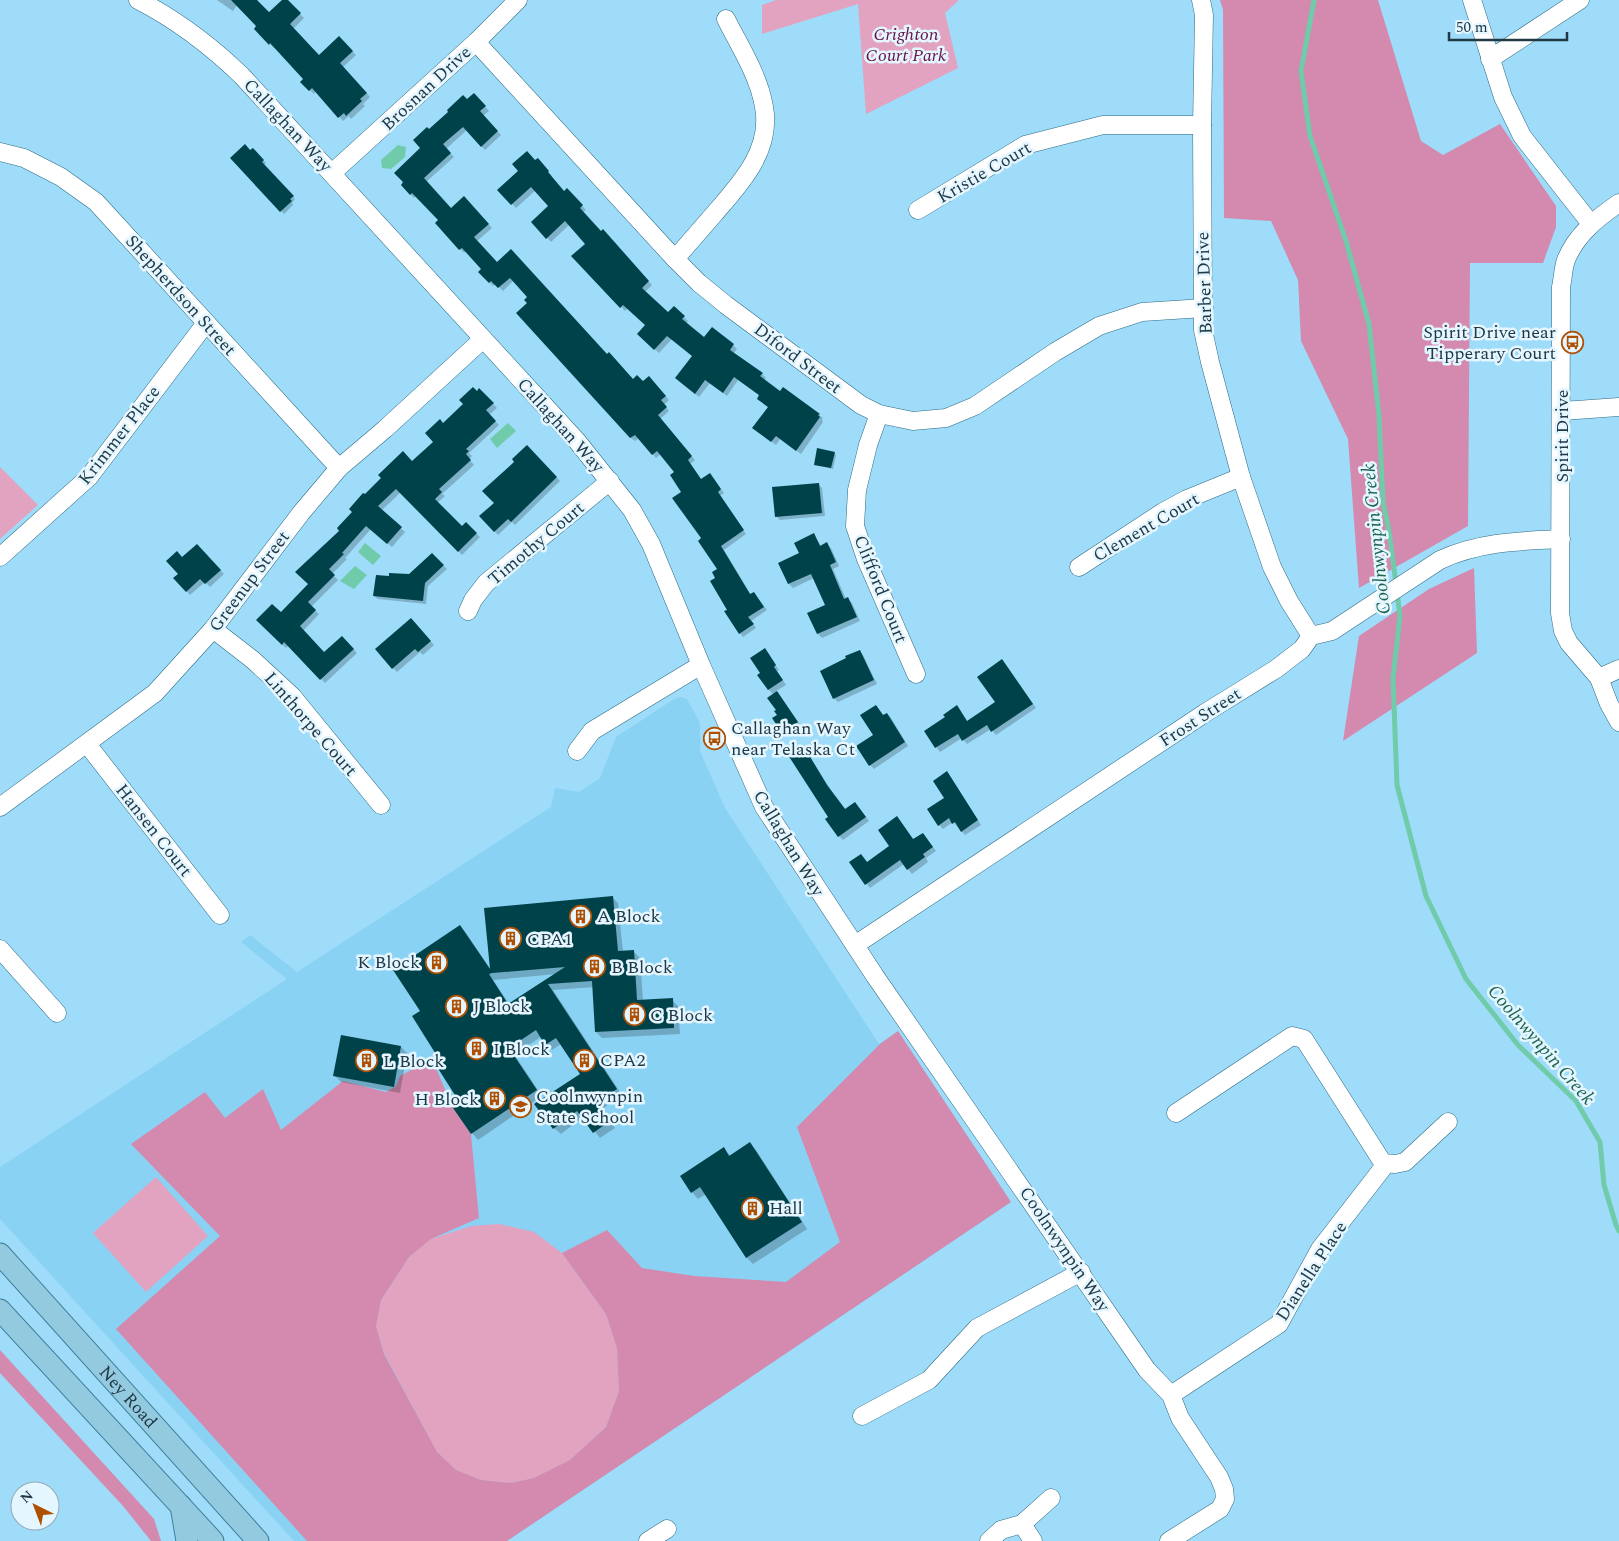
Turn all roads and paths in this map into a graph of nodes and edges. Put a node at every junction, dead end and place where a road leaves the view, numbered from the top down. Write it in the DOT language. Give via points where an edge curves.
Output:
graph roads {
  1 [pos="138,0"];
  2 [pos="518,0"];
  3 [pos="1201,0"];
  4 [pos="1472,0"];
  5 [pos="1580,0"];
  6 [pos="726,19"];
  7 [pos="476,42"];
  8 [pos="1490,59"];
  9 [pos="1202,125"];
  10 [pos="0,152"];
  11 [pos="332,173"];
  12 [pos="1619,203"];
  13 [pos="918,210"];
  14 [pos="1592,224"];
  15 [pos="675,259"];
  16 [pos="1204,308"];
  17 [pos="206,323"];
  18 [pos="483,339"];
  19 [pos="1619,407"];
  20 [pos="1562,411"];
  21 [pos="879,414"];
  22 [pos="339,468"];
  23 [pos="1241,478"];
  24 [pos="610,481"];
  25 [pos="1561,539"];
  26 [pos="0,557"];
  27 [pos="1079,567"];
  28 [pos="468,611"];
  29 [pos="213,629"];
  30 [pos="1311,636"];
  31 [pos="701,665"];
  32 [pos="1619,669"];
  33 [pos="916,674"];
  34 [pos="1600,678"];
  35 [pos="1619,722"];
  36 [pos="87,744"];
  37 [pos="577,751"];
  38 [pos="381,805"];
  39 [pos="0,807"];
  40 [pos="220,915"];
  41 [pos="855,945"];
  42 [pos="0,950"];
  43 [pos="57,1013"];
  44 [pos="1176,1113"];
  45 [pos="1448,1122"];
  46 [pos="1383,1162"];
  47 [pos="0,1254"];
  48 [pos="1081,1272"];
  49 [pos="0,1310"];
  50 [pos="1171,1395"];
  51 [pos="862,1416"];
  52 [pos="1051,1498"];
  53 [pos="181,1506"];
  54 [pos="1022,1524"];
  55 [pos="667,1528"];
  56 [pos="253,1539"];
  57 [pos="187,1541"];
  58 [pos="212,1541"];
  59 [pos="648,1541"];
  60 [pos="990,1541"];
  61 [pos="1033,1541"];
  62 [pos="1169,1541"];
  1 -- 11 [label="street, Callaghan Way" via="182,26 223,57"];
  2 -- 7 [label="street, Brosnan Drive"];
  3 -- 9 [label="street, Barber Drive" via="1204,15"];
  4 -- 8 [label="street"];
  5 -- 8 [label="street"];
  6 -- 15 [label="street" via="758,84 765,126 756,160 745,178"];
  7 -- 11 [label="street, Brosnan Drive"];
  7 -- 15 [label="street, Diford Street"];
  8 -- 14 [label="street" via="1503,98 1522,136"];
  9 -- 13 [label="street, Kristie Court" via="1103,125 1025,145"];
  9 -- 16 [label="street, Barber Drive"];
  10 -- 17 [label="street, Shepherdson Street" via="24,158 61,177 96,202"];
  11 -- 18 [label="street, Callaghan Way"];
  12 -- 14 [label="street, Spirit Drive"];
  14 -- 20 [label="street, Spirit Drive" via="1579,237 1566,260 1561,287"];
  15 -- 21 [label="street, Diford Street" via="734,310 862,405"];
  16 -- 21 [label="street, Diford Street" via="1142,312 1099,326 975,406 946,418 913,420"];
  16 -- 23 [label="street, Barber Drive" via="1203,330"];
  17 -- 22 [label="street, Shepherdson Street"];
  17 -- 26 [label="street, Krimmer Place" via="89,477"];
  18 -- 22 [label="street, Greenup Street"];
  18 -- 24 [label="street, Callaghan Way"];
  19 -- 20 [label="street"];
  20 -- 25 [label="street, Spirit Drive"];
  21 -- 33 [label="street, Clifford Court" via="857,490 856,526 866,559"];
  22 -- 29 [label="street, Greenup Street"];
  23 -- 27 [label="street, Clement Court" via="1163,512"];
  23 -- 30 [label="street, Barber Drive" via="1272,567"];
  24 -- 28 [label="street, Timothy Court" via="486,583"];
  24 -- 31 [label="street, Callaghan Way" via="632,510 651,544"];
  25 -- 30 [label="street" via="1496,543 1454,554 1332,631"];
  25 -- 34 [label="street, Spirit Drive" via="1560,613 1563,631 1576,653"];
  29 -- 36 [label="street, Greenup Street" via="155,693"];
  29 -- 38 [label="street, Linthorpe Court" via="292,696"];
  30 -- 41 [label="street, Frost Street" via="1302,649 1276,669 1196,718"];
  31 -- 37 [label="street" via="592,731"];
  31 -- 41 [label="street, Callaghan Way" via="764,807"];
  32 -- 34 [label="street"];
  34 -- 35 [label="street"];
  36 -- 39 [label="street, Greenup Street"];
  36 -- 40 [label="street, Hansen Court"];
  41 -- 48 [label="street, Coolnwynpin Way"];
  42 -- 43 [label="street"];
  44 -- 46 [label="street" via="1292,1036 1304,1039"];
  45 -- 46 [label="street" via="1405,1162"];
  46 -- 50 [label="street, Dianella Place" via="1382,1169 1320,1249 1279,1324"];
  47 -- 56 [label="main road, Ney Road"];
  48 -- 50 [label="street, Coolnwynpin Way" via="1147,1370"];
  48 -- 51 [label="street" via="977,1328 928,1380"];
  49 -- 53 [label="main road, Ney Road"];
  50 -- 62 [label="street, Coolnwynpin Way" via="1180,1418 1219,1477 1225,1499 1220,1509"];
  52 -- 54 [label="street"];
  53 -- 57 [label="main road"];
  53 -- 58 [label="main road, Ney Road"];
  54 -- 60 [label="street" via="1001,1530"];
  54 -- 61 [label="street"];
  55 -- 59 [label="street"];
}
